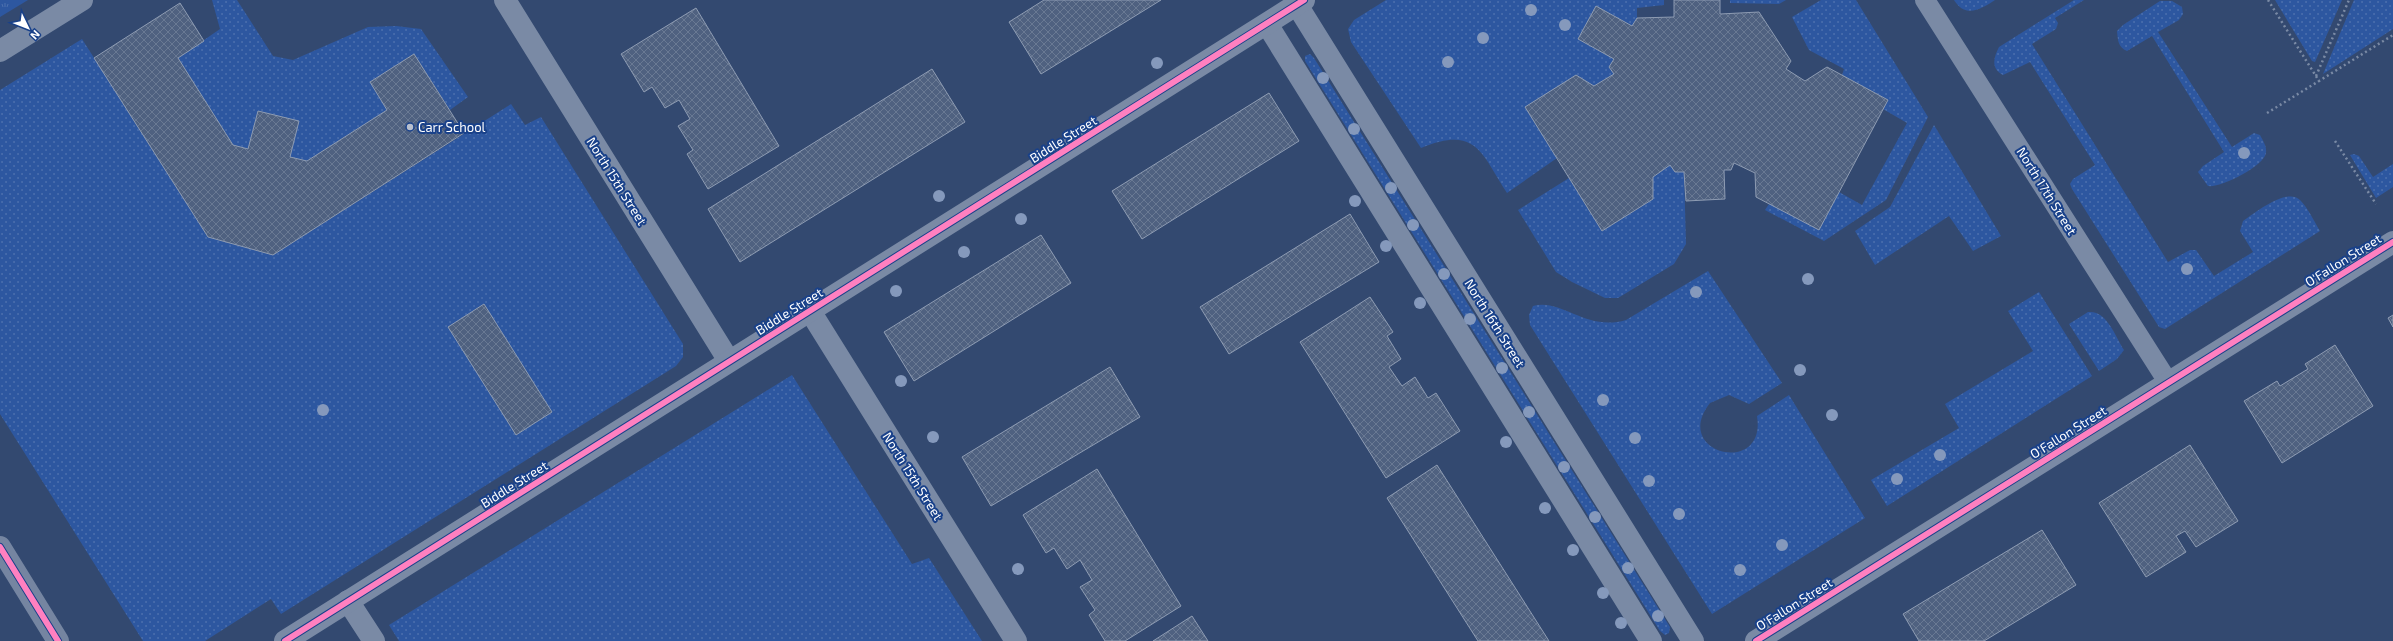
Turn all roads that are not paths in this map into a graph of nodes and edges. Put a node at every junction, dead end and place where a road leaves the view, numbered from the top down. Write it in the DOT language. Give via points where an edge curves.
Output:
graph roads {
  1 [pos="82,0"];
  2 [pos="505,0"];
  3 [pos="1925,0"];
  4 [pos="1300,2"];
  5 [pos="1267,24"];
  6 [pos="0,51"];
  7 [pos="2393,242"];
  8 [pos="810,311"];
  9 [pos="729,361"];
  10 [pos="2168,382"];
  11 [pos="0,547"];
  12 [pos="348,601"];
  13 [pos="58,641"];
  14 [pos="285,641"];
  15 [pos="374,641"];
  16 [pos="1016,641"];
  17 [pos="1651,641"];
  18 [pos="1693,641"];
  19 [pos="1756,641"];
  1 -- 6 [label="street"];
  2 -- 9 [label="street, North 15th Street"];
  3 -- 10 [label="lane, North 17th Street"];
  4 -- 5 [label="street, Biddle Street"];
  4 -- 18 [label="street, North 16th Street"];
  5 -- 8 [label="street, Biddle Street"];
  5 -- 17 [label="street"];
  7 -- 10 [label="street, O'Fallon Street"];
  8 -- 9 [label="street, Biddle Street"];
  8 -- 16 [label="street, North 15th Street"];
  9 -- 12 [label="street, Biddle Street"];
  10 -- 19 [label="street, O'Fallon Street"];
  11 -- 13 [label="main road"];
  12 -- 14 [label="street, Biddle Street"];
  12 -- 15 [label="street"];
}
